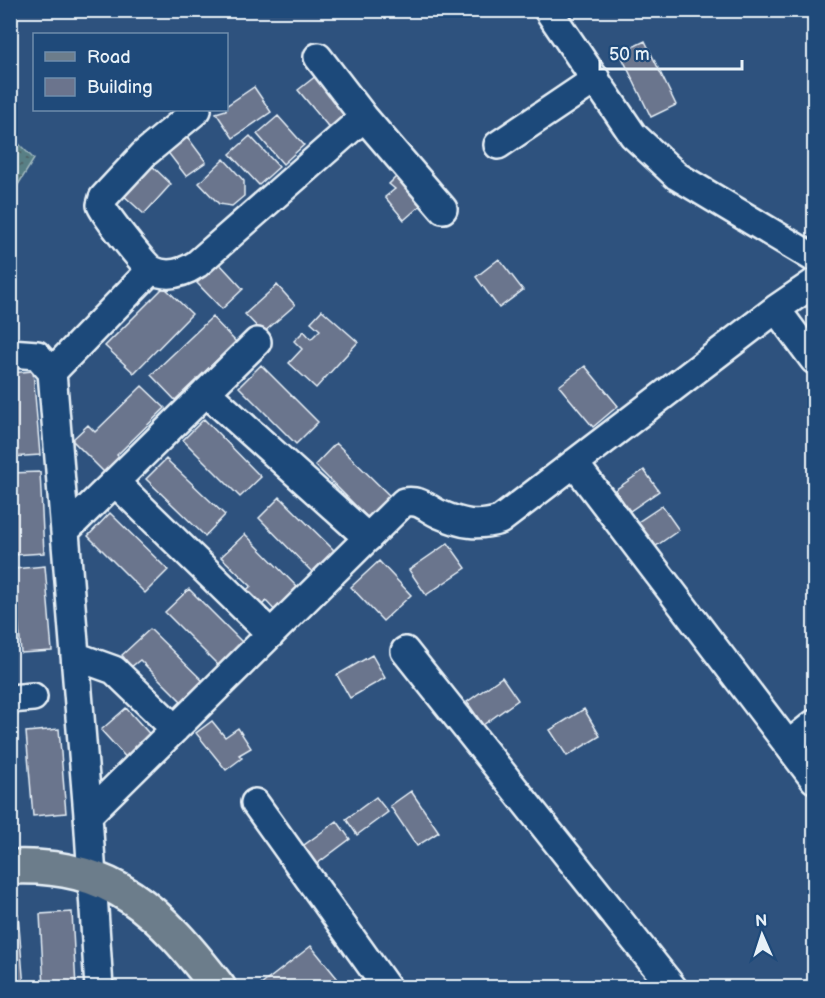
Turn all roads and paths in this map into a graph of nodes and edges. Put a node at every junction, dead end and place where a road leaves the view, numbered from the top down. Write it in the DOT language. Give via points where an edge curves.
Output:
graph roads {
  1 [pos="548,10"];
  2 [pos="318,57"];
  3 [pos="596,79"];
  4 [pos="196,111"];
  5 [pos="364,117"];
  6 [pos="498,145"];
  7 [pos="444,209"];
  8 [pos="814,258"];
  9 [pos="151,270"];
  10 [pos="814,283"];
  11 [pos="776,309"];
  12 [pos="257,342"];
  13 [pos="10,353"];
  14 [pos="814,360"];
  15 [pos="52,372"];
  16 [pos="206,392"];
  17 [pos="574,463"];
  18 [pos="115,482"];
  19 [pos="65,531"];
  20 [pos="368,538"];
  21 [pos="271,634"];
  22 [pos="405,651"];
  23 [pos="75,656"];
  24 [pos="814,724"];
  25 [pos="175,729"];
  26 [pos="788,745"];
  27 [pos="814,779"];
  28 [pos="255,803"];
  29 [pos="88,815"];
  30 [pos="10,867"];
  31 [pos="90,874"];
  32 [pos="99,987"];
  33 [pos="219,987"];
  34 [pos="387,987"];
  35 [pos="673,987"];
  1 -- 3 [label="street"];
  2 -- 5 [label="street"];
  3 -- 6 [label="street"];
  3 -- 8 [label="street" via="633,135 677,176"];
  4 -- 9 [label="street" via="144,154 103,198 104,212"];
  5 -- 7 [label="street"];
  5 -- 9 [label="street" via="197,264 184,273"];
  9 -- 15 [label="street"];
  10 -- 11 [label="street"];
  11 -- 14 [label="street"];
  11 -- 17 [label="street"];
  12 -- 16 [label="street"];
  13 -- 15 [label="street" via="37,355"];
  15 -- 19 [label="street"];
  16 -- 18 [label="street"];
  16 -- 20 [label="street"];
  17 -- 20 [label="street" via="500,520 479,526 439,514 416,500 404,501"];
  17 -- 26 [label="street"];
  18 -- 19 [label="street"];
  18 -- 21 [label="street"];
  19 -- 23 [label="street"];
  20 -- 21 [label="street"];
  21 -- 25 [label="street"];
  22 -- 35 [label="street"];
  23 -- 25 [label="street" via="114,670"];
  23 -- 29 [label="street"];
  24 -- 26 [label="street"];
  25 -- 29 [label="street"];
  26 -- 27 [label="street"];
  28 -- 34 [label="street"];
  29 -- 31 [label="street"];
  30 -- 31 [label="main road" via="38,866"];
  31 -- 32 [label="street"];
  31 -- 33 [label="main road" via="134,897"];
}
